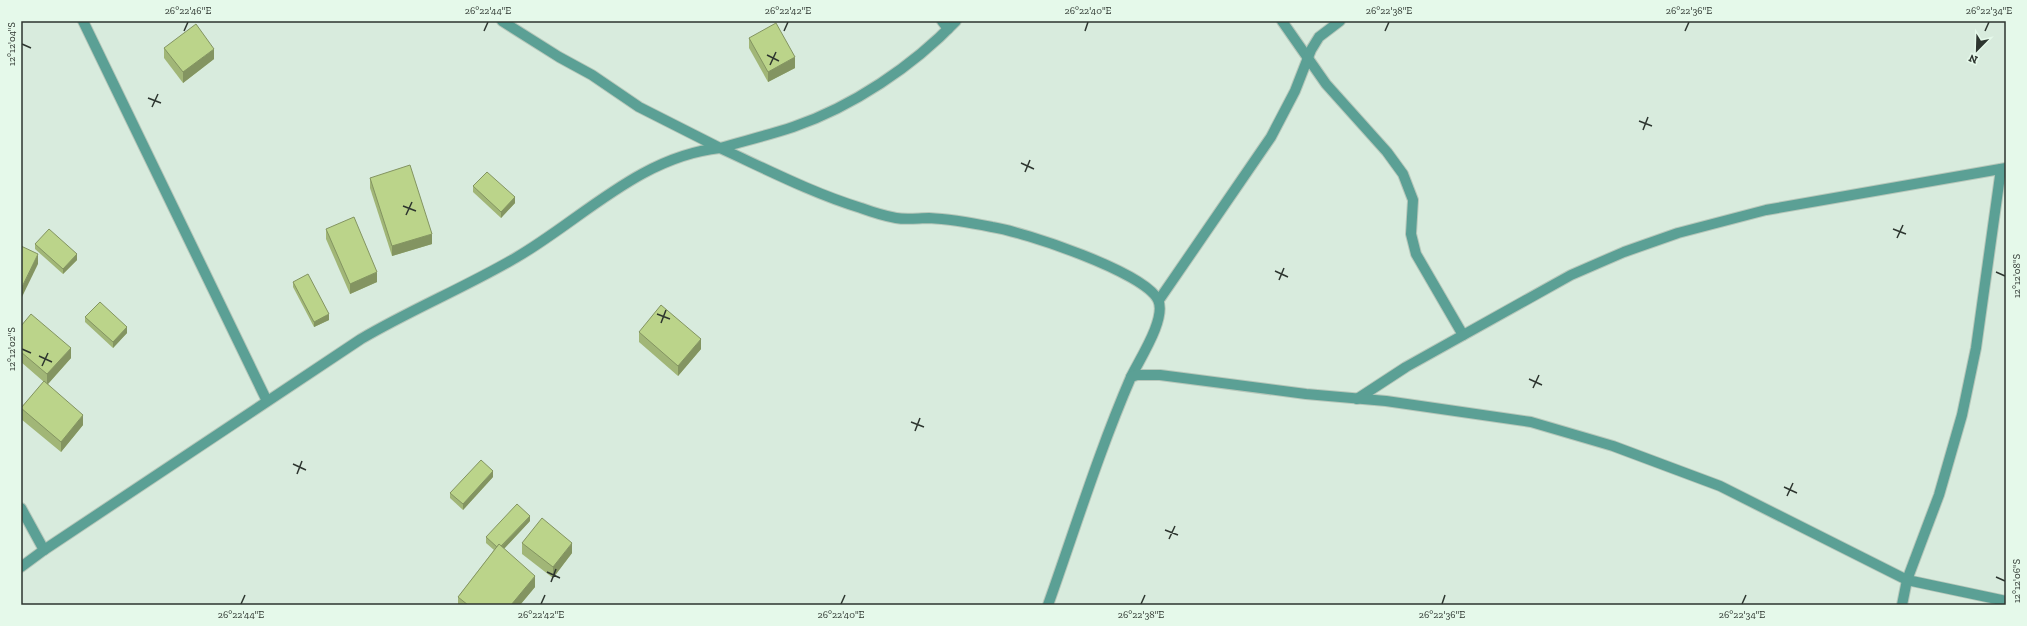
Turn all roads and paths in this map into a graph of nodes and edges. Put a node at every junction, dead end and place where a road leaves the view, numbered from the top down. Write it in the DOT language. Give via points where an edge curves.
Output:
graph roads {
  1 [pos="83,21"];
  2 [pos="502,21"];
  3 [pos="956,21"];
  4 [pos="1282,21"];
  5 [pos="1340,21"];
  6 [pos="945,25"];
  7 [pos="1308,60"];
  8 [pos="720,148"];
  9 [pos="2004,169"];
  10 [pos="1159,300"];
  11 [pos="1463,335"];
  12 [pos="1131,377"];
  13 [pos="1357,399"];
  14 [pos="267,401"];
  15 [pos="21,508"];
  16 [pos="44,550"];
  17 [pos="21,567"];
  18 [pos="1907,580"];
  19 [pos="2006,601"];
  20 [pos="1048,605"];
  21 [pos="1902,605"];
  1 -- 14 [label="street"];
  2 -- 8 [label="street" via="592,75 639,107"];
  3 -- 6 [label="street"];
  4 -- 7 [label="street"];
  5 -- 7 [label="street" via="1319,37"];
  6 -- 8 [label="street" via="911,60 860,97 794,127"];
  7 -- 10 [label="street" via="1296,91 1271,137"];
  7 -- 11 [label="street" via="1403,174 1413,200 1411,234 1416,254"];
  8 -- 10 [label="street" via="816,192 860,208 897,218 930,218 994,227 1076,252 1130,275 1151,289"];
  8 -- 14 [label="street" via="684,154 636,177 517,257 398,317"];
  9 -- 11 [label="street" via="1766,210 1678,232 1571,275"];
  9 -- 18 [label="street" via="1976,348 1962,415 1939,495"];
  10 -- 12 [label="street" via="1161,310 1158,322"];
  11 -- 13 [label="street" via="1406,367"];
  12 -- 13 [label="street" via="1160,375"];
  12 -- 20 [label="street"];
  13 -- 18 [label="street" via="1531,422 1613,446 1720,486"];
  14 -- 16 [label="street"];
  15 -- 16 [label="street"];
  16 -- 17 [label="street"];
  18 -- 19 [label="street"];
  18 -- 21 [label="street"];
}
